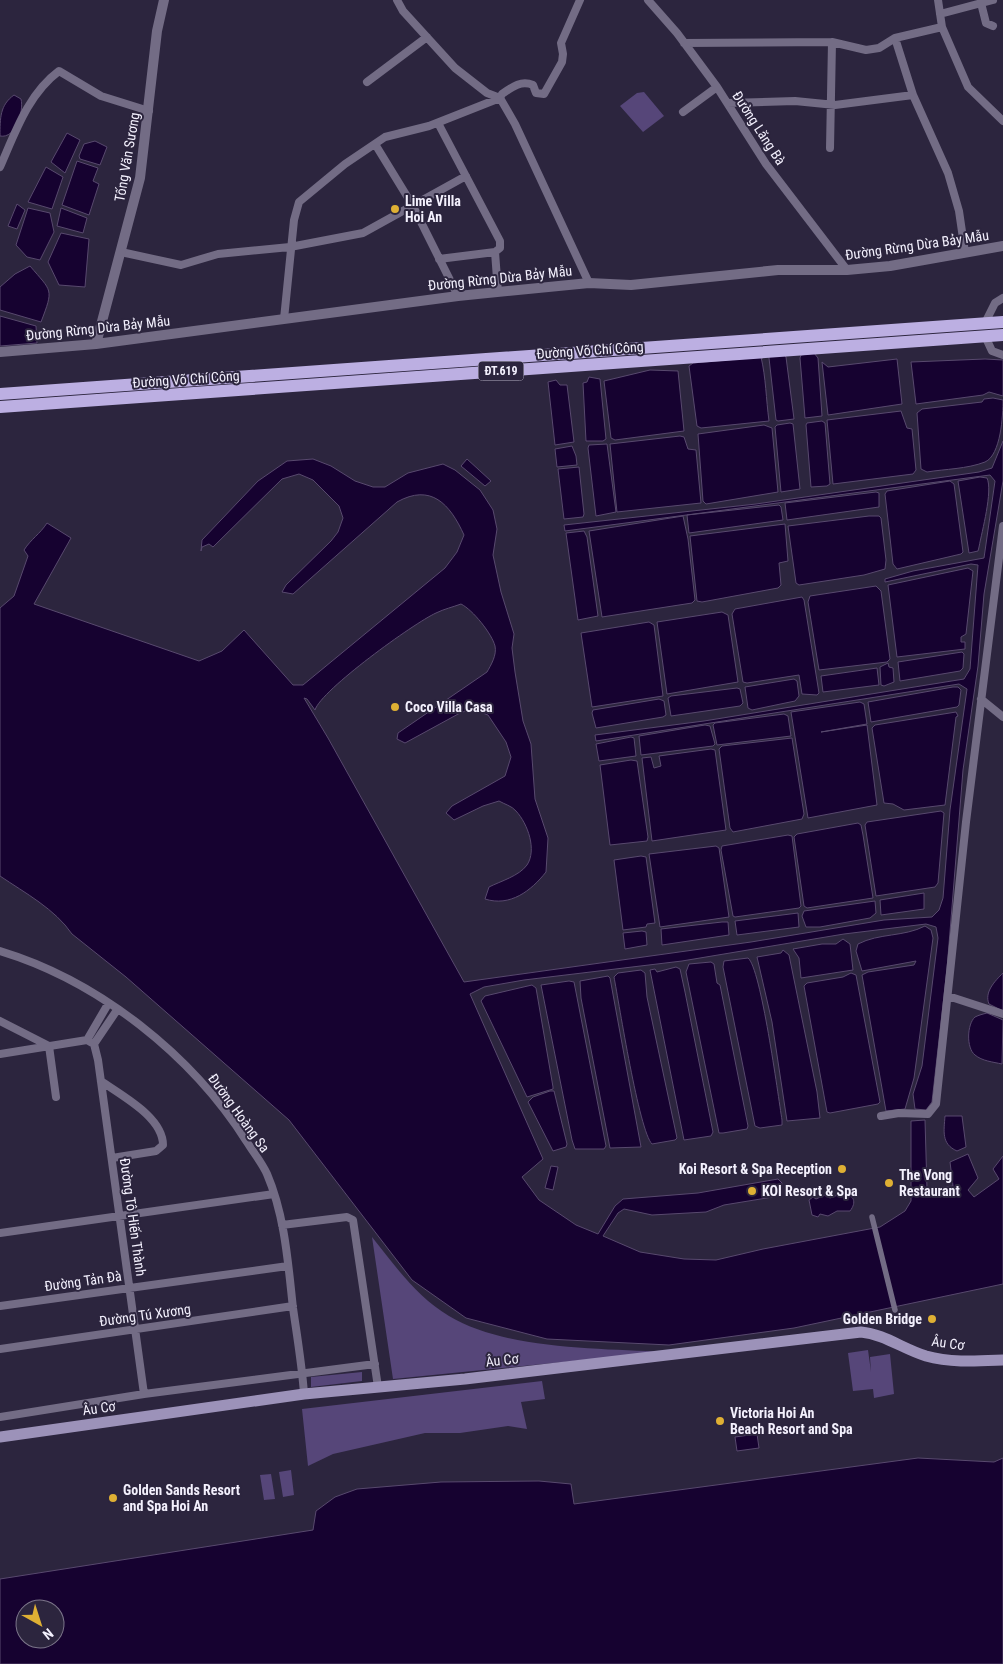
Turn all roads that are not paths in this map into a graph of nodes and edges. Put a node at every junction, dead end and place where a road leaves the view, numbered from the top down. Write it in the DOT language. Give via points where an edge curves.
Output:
graph roads {
  1 [pos="164,0"];
  2 [pos="398,0"];
  3 [pos="580,0"];
  4 [pos="648,0"];
  5 [pos="938,0"];
  6 [pos="993,0"];
  7 [pos="981,3"];
  8 [pos="940,14"];
  9 [pos="993,26"];
  10 [pos="942,27"];
  11 [pos="427,37"];
  12 [pos="895,38"];
  13 [pos="832,42"];
  14 [pos="684,43"];
  15 [pos="367,82"];
  16 [pos="717,87"];
  17 [pos="913,95"];
  18 [pos="500,98"];
  19 [pos="728,103"];
  20 [pos="830,105"];
  21 [pos="149,111"];
  22 [pos="683,112"];
  23 [pos="1003,121"];
  24 [pos="438,123"];
  25 [pos="375,144"];
  26 [pos="830,148"];
  27 [pos="0,167"];
  28 [pos="466,176"];
  29 [pos="413,206"];
  30 [pos="1003,246"];
  31 [pos="290,247"];
  32 [pos="121,252"];
  33 [pos="495,252"];
  34 [pos="966,252"];
  35 [pos="439,259"];
  36 [pos="847,270"];
  37 [pos="589,282"];
  38 [pos="498,292"];
  39 [pos="458,296"];
  40 [pos="1003,298"];
  41 [pos="284,319"];
  42 [pos="1003,322"];
  43 [pos="985,330"];
  44 [pos="1003,335"];
  45 [pos="96,344"];
  46 [pos="0,352"];
  47 [pos="1003,355"];
  48 [pos="507,364"];
  49 [pos="0,394"];
  50 [pos="0,407"];
  51 [pos="1003,526"];
  52 [pos="1000,580"];
  53 [pos="981,699"];
  54 [pos="1003,717"];
  55 [pos="0,951"];
  56 [pos="948,996"];
  57 [pos="108,1004"];
  58 [pos="117,1010"];
  59 [pos="1003,1014"];
  60 [pos="0,1021"];
  61 [pos="91,1042"];
  62 [pos="50,1046"];
  63 [pos="0,1054"];
  64 [pos="101,1081"];
  65 [pos="56,1097"];
  66 [pos="881,1116"];
  67 [pos="112,1158"];
  68 [pos="274,1194"];
  69 [pos="120,1216"];
  70 [pos="872,1217"];
  71 [pos="282,1225"];
  72 [pos="0,1233"];
  73 [pos="288,1266"];
  74 [pos="130,1288"];
  75 [pos="0,1306"];
  76 [pos="293,1306"];
  77 [pos="895,1310"];
  78 [pos="136,1329"];
  79 [pos="0,1349"];
  80 [pos="1003,1360"];
  81 [pos="374,1364"];
  82 [pos="302,1373"];
  83 [pos="378,1386"];
  84 [pos="144,1394"];
  85 [pos="304,1394"];
  86 [pos="0,1417"];
  87 [pos="0,1437"];
  1 -- 21 [label="street, Tống Văn Sương" via="157,31"];
  2 -- 11 [label="street" via="403,11"];
  3 -- 18 [label="street" via="561,43 562,62 544,94 536,93 533,86 526,83 518,84"];
  4 -- 14 [label="street, Đường Lăng Bà"];
  5 -- 8 [label="street"];
  6 -- 7 [label="street"];
  7 -- 8 [label="street"];
  7 -- 9 [label="street" via="985,21"];
  8 -- 10 [label="street"];
  10 -- 12 [label="street"];
  10 -- 23 [label="street" via="968,87"];
  11 -- 15 [label="street"];
  11 -- 18 [label="street" via="455,68 487,94"];
  12 -- 13 [label="street" via="879,48 866,50"];
  12 -- 17 [label="street"];
  13 -- 14 [label="street"];
  13 -- 20 [label="street"];
  14 -- 16 [label="street, Đường Lăng Bà"];
  16 -- 19 [label="street, Đường Lăng Bà"];
  16 -- 22 [label="street"];
  17 -- 20 [label="street"];
  17 -- 34 [label="street" via="948,173"];
  18 -- 24 [label="street"];
  18 -- 37 [label="street"];
  19 -- 20 [label="street" via="795,101"];
  19 -- 36 [label="street, Đường Lăng Bà" via="766,164"];
  20 -- 26 [label="street"];
  21 -- 27 [label="street" via="101,96 59,71 32,100 12,135"];
  21 -- 32 [label="street, Tống Văn Sương" via="140,178"];
  24 -- 25 [label="street" via="386,137"];
  24 -- 28 [label="street"];
  25 -- 29 [label="street"];
  25 -- 31 [label="street" via="299,202"];
  28 -- 29 [label="street"];
  28 -- 33 [label="street" via="500,241 500,248"];
  29 -- 31 [label="street" via="363,233"];
  29 -- 35 [label="street"];
  30 -- 34 [label="street, Đường Rừng Dừa Bảy Mẫu"];
  31 -- 32 [label="street" via="218,254 181,265"];
  31 -- 41 [label="street"];
  32 -- 45 [label="street, Tống Văn Sương"];
  33 -- 35 [label="street"];
  33 -- 38 [label="street"];
  34 -- 36 [label="street, Đường Rừng Dừa Bảy Mẫu"];
  35 -- 39 [label="street"];
  36 -- 37 [label="street, Đường Rừng Dừa Bảy Mẫu" via="778,270 631,285"];
  37 -- 38 [label="street, Đường Rừng Dừa Bảy Mẫu"];
  38 -- 39 [label="street, Đường Rừng Dừa Bảy Mẫu"];
  39 -- 41 [label="street, Đường Rừng Dừa Bảy Mẫu"];
  40 -- 43 [label="street" via="996,303"];
  41 -- 45 [label="street, Đường Rừng Dừa Bảy Mẫu"];
  42 -- 43 [label="main road, Đường Võ Chí Công / ĐT.619"];
  43 -- 44 [label="main road, Đường Võ Chí Công / ĐT.619"];
  43 -- 47 [label="street" via="992,351"];
  43 -- 48 [label="main road, Đường Võ Chí Công / ĐT.619"];
  45 -- 46 [label="street, Đường Rừng Dừa Bảy Mẫu"];
  48 -- 49 [label="main road, Đường Võ Chí Công / ĐT.619"];
  48 -- 50 [label="main road, Đường Võ Chí Công / ĐT.619"];
  51 -- 52 [label="street"];
  52 -- 53 [label="street"];
  53 -- 54 [label="street"];
  53 -- 56 [label="street"];
  55 -- 57 [label="street, Đường Hoàng Sa" via="20,957 86,989"];
  56 -- 59 [label="street"];
  56 -- 66 [label="street" via="933,1111 928,1114"];
  57 -- 58 [label="street, Đường Hoàng Sa"];
  57 -- 61 [label="street"];
  58 -- 61 [label="street"];
  58 -- 68 [label="street, Đường Hoàng Sa" via="145,1030 202,1082 241,1134 266,1173"];
  60 -- 62 [label="street"];
  61 -- 62 [label="street"];
  61 -- 64 [label="street, Đường Tô Hiến Thành"];
  62 -- 63 [label="street"];
  62 -- 65 [label="street"];
  64 -- 67 [label="street, Đường Tô Hiến Thành"];
  64 -- 67 [label="street" via="148,1116 163,1135 163,1145 156,1151"];
  67 -- 69 [label="street, Đường Tô Hiến Thành"];
  68 -- 69 [label="street"];
  68 -- 71 [label="street, Đường Hoàng Sa"];
  69 -- 72 [label="street"];
  69 -- 74 [label="street, Đường Tô Hiến Thành"];
  70 -- 77 [label="street"];
  71 -- 73 [label="street, Đường Hoàng Sa"];
  71 -- 81 [label="street" via="347,1217 353,1220"];
  73 -- 74 [label="street, Đường Tản Đà"];
  73 -- 76 [label="street, Đường Hoàng Sa"];
  74 -- 75 [label="street, Đường Tản Đà"];
  74 -- 78 [label="street, Đường Tô Hiến Thành"];
  76 -- 78 [label="street, Đường Tú Xương"];
  76 -- 82 [label="street, Đường Hoàng Sa"];
  78 -- 79 [label="street, Đường Tú Xương"];
  78 -- 84 [label="street, Đường Tô Hiến Thành"];
  80 -- 83 [label="main road, Âu Cơ" via="941,1359 926,1356 873,1333 861,1332 701,1353"];
  81 -- 82 [label="street"];
  81 -- 83 [label="street"];
  82 -- 84 [label="street"];
  82 -- 85 [label="street, Đường Hoàng Sa"];
  83 -- 85 [label="main road, Âu Cơ"];
  84 -- 86 [label="street"];
  85 -- 87 [label="main road, Âu Cơ"];
}
